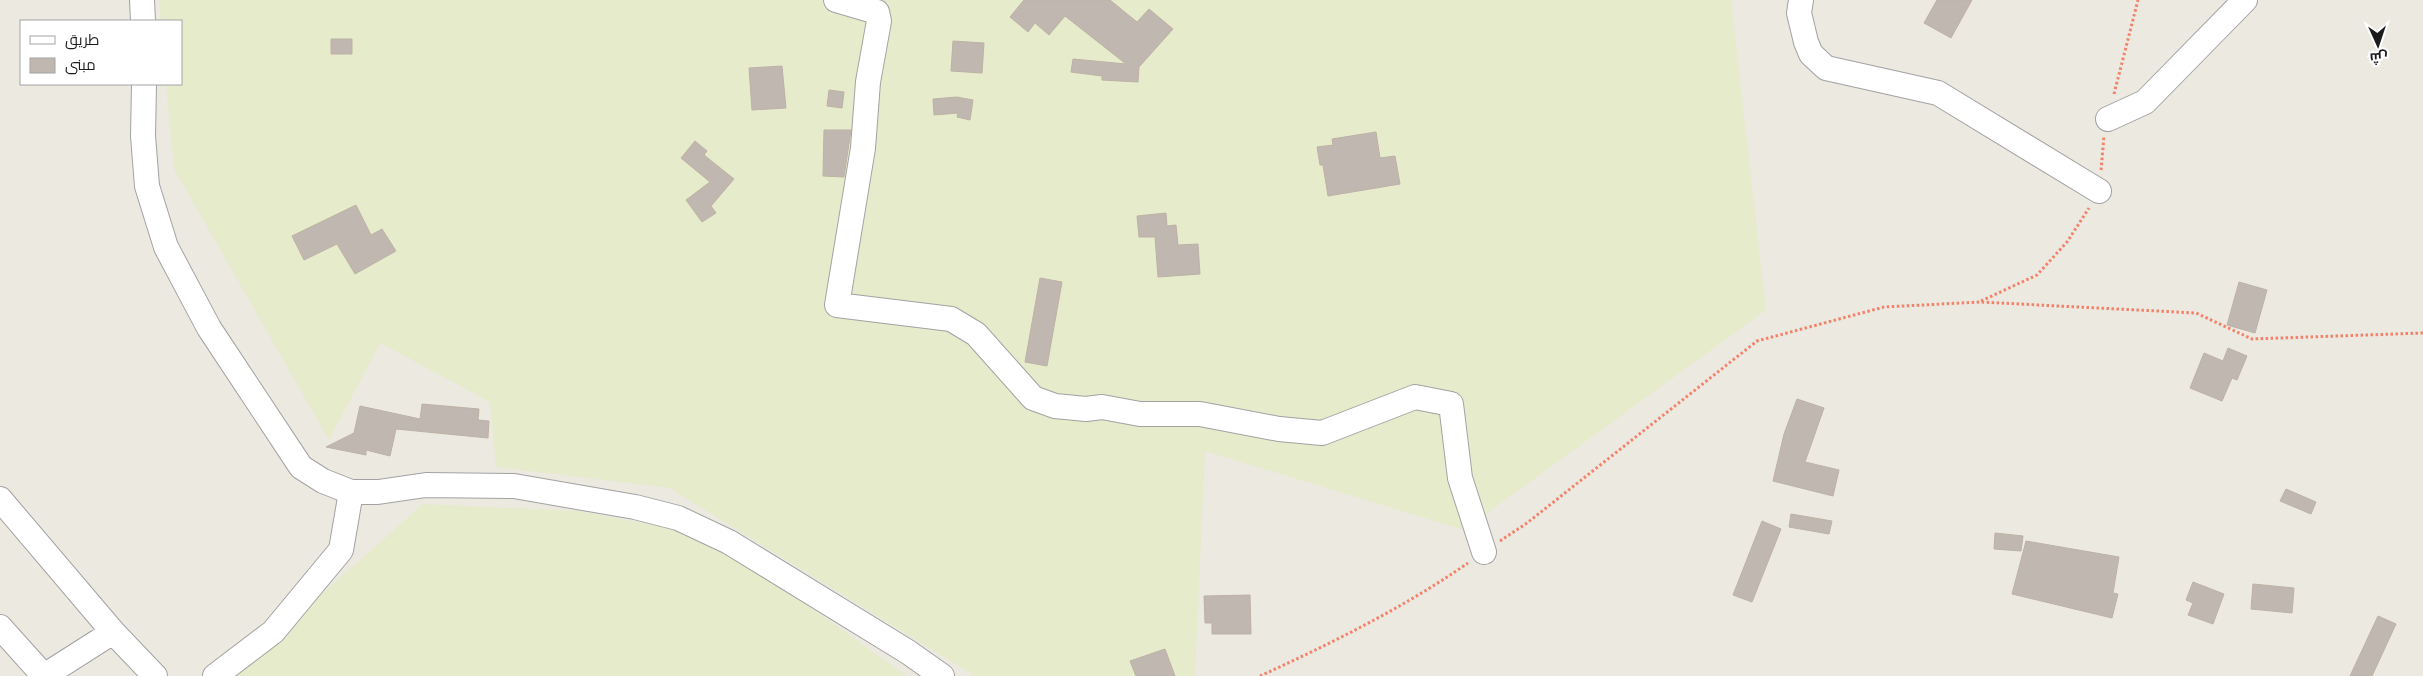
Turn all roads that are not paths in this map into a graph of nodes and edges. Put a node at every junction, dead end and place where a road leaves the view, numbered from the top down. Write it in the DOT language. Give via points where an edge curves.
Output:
graph roads {
  1 [pos="142,0"];
  2 [pos="836,0"];
  3 [pos="1801,0"];
  4 [pos="2245,0"];
  5 [pos="885,6"];
  6 [pos="144,20"];
  7 [pos="144,85"];
  8 [pos="2108,119"];
  9 [pos="2099,191"];
  10 [pos="351,492"];
  11 [pos="0,499"];
  12 [pos="1484,552"];
  13 [pos="0,627"];
  14 [pos="113,632"];
  15 [pos="44,676"];
  16 [pos="155,676"];
  17 [pos="215,676"];
  18 [pos="942,676"];
  1 -- 6 [label="street"];
  2 -- 5 [label="street"];
  3 -- 9 [label="street" via="1799,13 1806,42 1812,54 1826,68 1938,93"];
  4 -- 8 [label="street" via="2145,102"];
  5 -- 12 [label="street" via="868,82 863,148 837,306 951,319 976,334 1033,398 1055,406 1102,407 1140,414 1200,414 1278,429 1322,433 1415,397 1452,404 1460,478"];
  7 -- 10 [label="street" via="143,136 147,186 166,247 209,328 302,467 323,481"];
  10 -- 17 [label="street" via="341,550 273,632"];
  10 -- 18 [label="street" via="378,492 426,485 514,486 635,507 678,518 729,542"];
  11 -- 14 [label="street"];
  13 -- 15 [label="street"];
  14 -- 15 [label="street"];
  14 -- 16 [label="street"];
}
